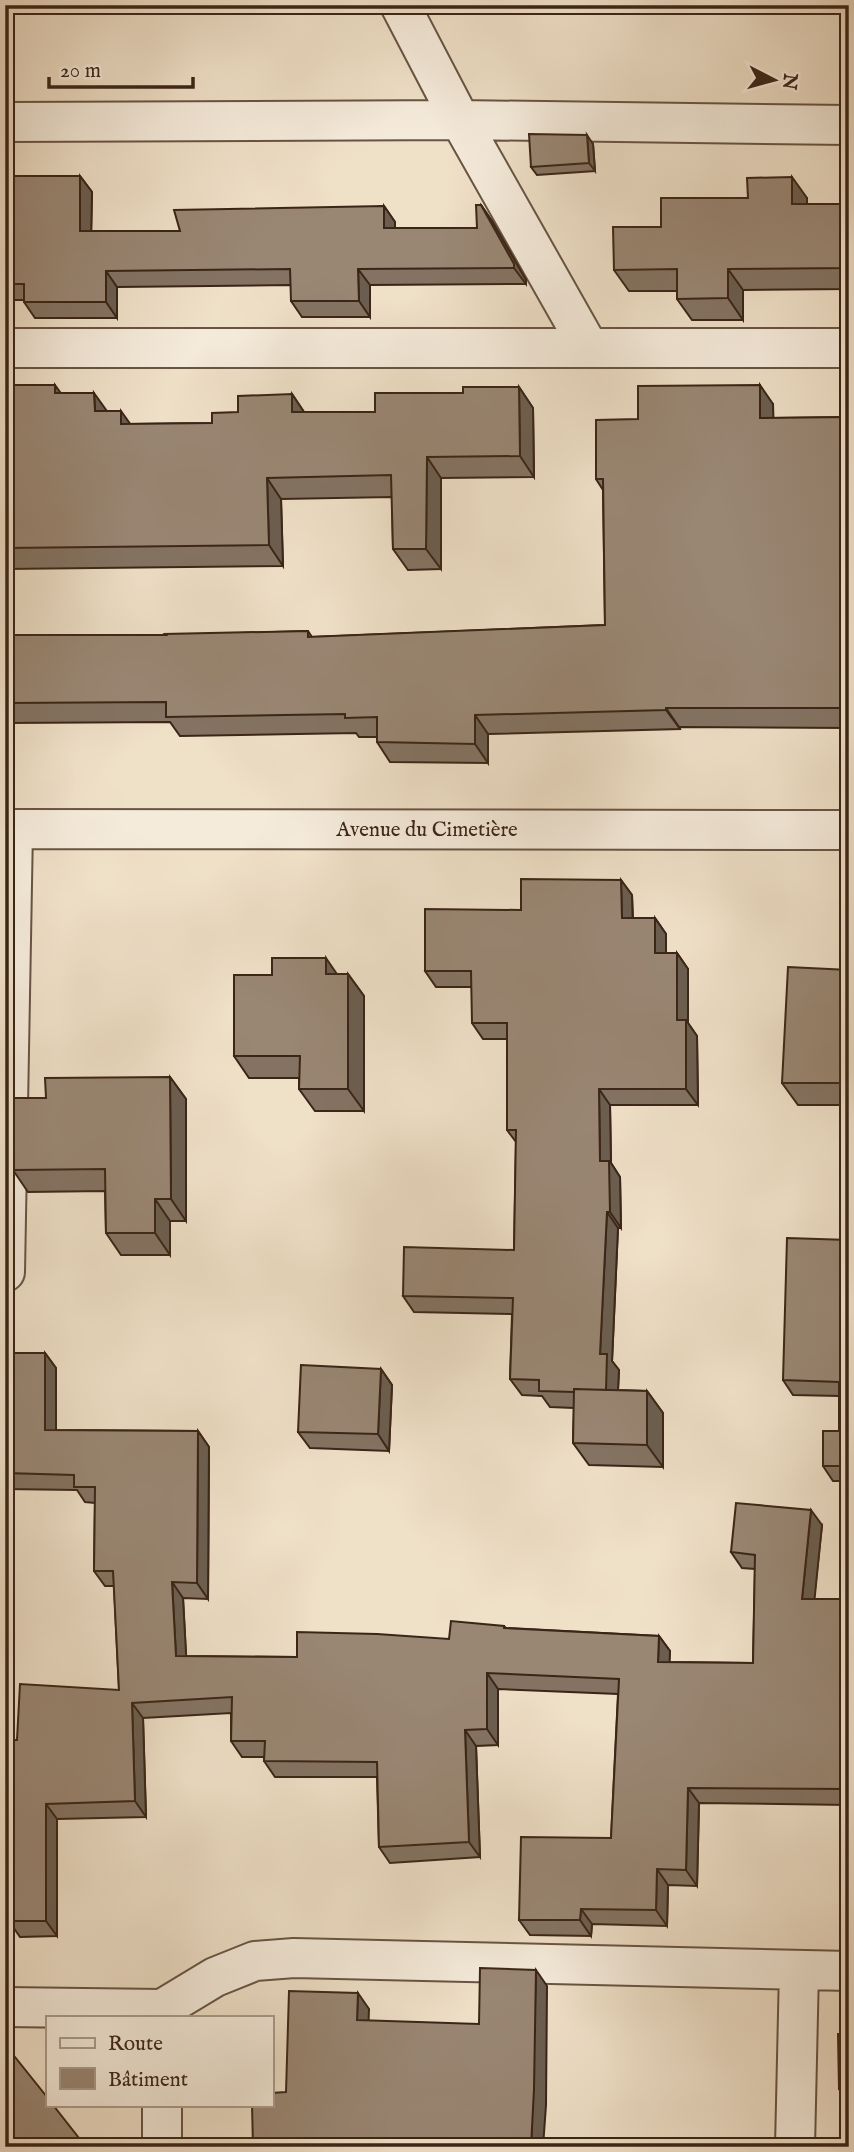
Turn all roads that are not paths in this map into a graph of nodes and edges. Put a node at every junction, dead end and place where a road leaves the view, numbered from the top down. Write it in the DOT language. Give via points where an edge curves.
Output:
graph roads {
  1 [pos="400,5"];
  2 [pos="460,120"];
  3 [pos="5,122"];
  4 [pos="849,125"];
  5 [pos="5,348"];
  6 [pos="589,348"];
  7 [pos="849,348"];
  8 [pos="9,829"];
  9 [pos="849,830"];
  10 [pos="5,1272"];
  11 [pos="799,1970"];
  12 [pos="849,1971"];
  13 [pos="5,2007"];
  14 [pos="162,2013"];
  15 [pos="162,2106"];
  16 [pos="162,2147"];
  17 [pos="795,2147"];
  1 -- 2 [label="street"];
  2 -- 3 [label="street"];
  2 -- 4 [label="street"];
  2 -- 6 [label="street"];
  5 -- 6 [label="street"];
  6 -- 7 [label="street"];
  8 -- 9 [label="street, Avenue du Cimetière"];
  8 -- 10 [label="street"];
  11 -- 12 [label="street"];
  11 -- 14 [label="street" via="294,1958 255,1961 215,1977"];
  11 -- 17 [label="street"];
  13 -- 14 [label="street"];
  15 -- 16 [label="street"];
}
